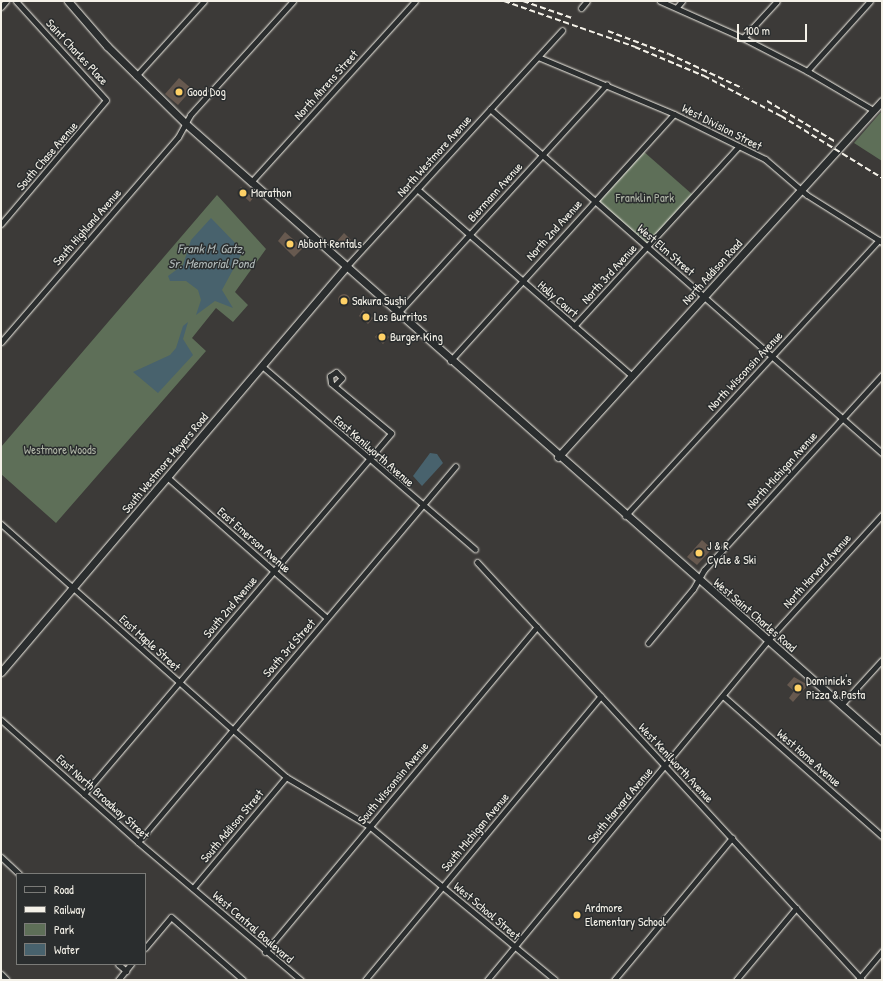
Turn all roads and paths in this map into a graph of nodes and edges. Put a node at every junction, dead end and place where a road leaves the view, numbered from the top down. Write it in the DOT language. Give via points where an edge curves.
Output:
graph roads {
  1 [pos="6,1"];
  2 [pos="16,1"];
  3 [pos="68,1"];
  4 [pos="204,1"];
  5 [pos="293,1"];
  6 [pos="416,1"];
  7 [pos="587,1"];
  8 [pos="660,1"];
  9 [pos="682,1"];
  10 [pos="777,1"];
  11 [pos="870,1"];
  12 [pos="1,7"];
  13 [pos="677,7"];
  14 [pos="581,8"];
  15 [pos="562,30"];
  16 [pos="743,38"];
  17 [pos="538,57"];
  18 [pos="807,71"];
  19 [pos="136,76"];
  20 [pos="607,84"];
  21 [pos="106,100"];
  22 [pos="882,101"];
  23 [pos="490,109"];
  24 [pos="873,110"];
  25 [pos="674,114"];
  26 [pos="185,123"];
  27 [pos="739,146"];
  28 [pos="542,155"];
  29 [pos="251,182"];
  30 [pos="417,189"];
  31 [pos="801,190"];
  32 [pos="595,201"];
  33 [pos="1,224"];
  34 [pos="470,235"];
  35 [pos="880,241"];
  36 [pos="647,247"];
  37 [pos="345,268"];
  38 [pos="522,281"];
  39 [pos="704,297"];
  40 [pos="397,314"];
  41 [pos="574,326"];
  42 [pos="1,342"];
  43 [pos="772,356"];
  44 [pos="450,361"];
  45 [pos="262,366"];
  46 [pos="882,375"];
  47 [pos="632,376"];
  48 [pos="336,384"];
  49 [pos="843,418"];
  50 [pos="882,453"];
  51 [pos="558,457"];
  52 [pos="368,459"];
  53 [pos="456,466"];
  54 [pos="167,477"];
  55 [pos="422,506"];
  56 [pos="882,515"];
  57 [pos="625,516"];
  58 [pos="1,524"];
  59 [pos="475,549"];
  60 [pos="477,562"];
  61 [pos="274,571"];
  62 [pos="698,580"];
  63 [pos="74,586"];
  64 [pos="327,618"];
  65 [pos="537,627"];
  66 [pos="768,642"];
  67 [pos="648,643"];
  68 [pos="882,660"];
  69 [pos="1,672"];
  70 [pos="179,683"];
  71 [pos="601,696"];
  72 [pos="723,696"];
  73 [pos="841,705"];
  74 [pos="1,720"];
  75 [pos="232,729"];
  76 [pos="882,742"];
  77 [pos="665,766"];
  78 [pos="286,777"];
  79 [pos="84,794"];
  80 [pos="370,826"];
  81 [pos="882,836"];
  82 [pos="732,838"];
  83 [pos="138,842"];
  84 [pos="1,858"];
  85 [pos="18,873"];
  86 [pos="442,887"];
  87 [pos="193,888"];
  88 [pos="796,908"];
  89 [pos="146,947"];
  90 [pos="515,947"];
  91 [pos="265,952"];
  92 [pos="882,952"];
  93 [pos="119,965"];
  94 [pos="130,965"];
  95 [pos="126,971"];
  96 [pos="1,974"];
  97 [pos="860,979"];
  98 [pos="8,980"];
  99 [pos="118,980"];
  100 [pos="243,980"];
  101 [pos="301,980"];
  102 [pos="365,980"];
  103 [pos="487,980"];
  104 [pos="554,980"];
  105 [pos="614,980"];
  106 [pos="736,980"];
  1 -- 12 [label="street"];
  2 -- 21 [label="street, Saint Charles Place"];
  3 -- 19 [label="main road, West Saint Charles Road"];
  4 -- 19 [label="street"];
  5 -- 26 [label="street, South Highland Avenue"];
  6 -- 29 [label="street, North Ahrens Street"];
  7 -- 14 [label="street"];
  8 -- 13 [label="street"];
  9 -- 13 [label="street"];
  10 -- 16 [label="street"];
  11 -- 18 [label="street"];
  13 -- 16 [label="street"];
  15 -- 17 [label="street, North Westmore Avenue"];
  16 -- 18 [label="street"];
  17 -- 20 [label="street, West Division Street"];
  17 -- 23 [label="street, North Westmore Avenue"];
  18 -- 24 [label="street"];
  19 -- 26 [label="main road, West Saint Charles Road"];
  20 -- 25 [label="street, West Division Street"];
  20 -- 28 [label="street, Biermann Avenue"];
  21 -- 33 [label="street, South Chase Avenue"];
  22 -- 24 [label="main road, North Addison Road"];
  23 -- 28 [label="street, West Elm Street"];
  23 -- 30 [label="street, North Westmore Avenue"];
  24 -- 31 [label="main road, North Addison Road"];
  25 -- 27 [label="street, West Division Street"];
  25 -- 32 [label="street, North 2nd Avenue"];
  26 -- 29 [label="main road, West Saint Charles Road"];
  26 -- 42 [label="street, South Highland Avenue" via="178,137"];
  27 -- 31 [label="street, West Division Street" via="765,159"];
  27 -- 36 [label="street, North 3rd Avenue"];
  28 -- 32 [label="street, West Elm Street"];
  28 -- 34 [label="street, Biermann Avenue"];
  29 -- 37 [label="main road, West Saint Charles Road"];
  30 -- 34 [label="street, Holly Court"];
  30 -- 37 [label="street, North Westmore Avenue"];
  31 -- 35 [label="street, West Division Street"];
  31 -- 39 [label="main road, North Addison Road"];
  32 -- 36 [label="street, West Elm Street"];
  32 -- 38 [label="street, North 2nd Avenue"];
  34 -- 38 [label="street, Holly Court"];
  34 -- 40 [label="street, Biermann Avenue"];
  35 -- 43 [label="street, North Wisconsin Avenue"];
  36 -- 39 [label="street, West Elm Street"];
  36 -- 41 [label="street, North 3rd Avenue"];
  37 -- 40 [label="main road, West Saint Charles Road"];
  37 -- 45 [label="main road, South Westmore Meyers Road"];
  38 -- 41 [label="street, Holly Court"];
  38 -- 44 [label="street, North 2nd Avenue"];
  39 -- 43 [label="street, West Elm Street"];
  39 -- 47 [label="main road, North Addison Road"];
  40 -- 44 [label="main road, West Saint Charles Road"];
  41 -- 47 [label="street, Holly Court"];
  43 -- 49 [label="street, West Elm Street"];
  43 -- 57 [label="street, North Wisconsin Avenue"];
  44 -- 51 [label="main road, West Saint Charles Road"];
  45 -- 52 [label="street, East Kenilworth Avenue"];
  45 -- 54 [label="main road, South Westmore Meyers Road"];
  46 -- 49 [label="street, North Michigan Avenue"];
  47 -- 51 [label="main road, North Addison Road"];
  48 -- 52 [label="street, South 2nd Avenue" via="391,433"];
  49 -- 50 [label="street, West Elm Street"];
  49 -- 62 [label="street, North Michigan Avenue"];
  51 -- 57 [label="main road, West Saint Charles Road"];
  52 -- 55 [label="street, East Kenilworth Avenue"];
  52 -- 61 [label="street, South 2nd Avenue"];
  53 -- 55 [label="street, South 3rd Street"];
  54 -- 61 [label="street, East Emerson Avenue"];
  54 -- 63 [label="main road, South Westmore Meyers Road"];
  55 -- 59 [label="street, East Kenilworth Avenue"];
  55 -- 64 [label="street, South 3rd Street"];
  56 -- 66 [label="street, North Harvard Avenue"];
  57 -- 62 [label="main road, West Saint Charles Road"];
  58 -- 63 [label="street, East Maple Street"];
  60 -- 65 [label="street, West Kenilworth Avenue"];
  61 -- 64 [label="street, East Emerson Avenue"];
  61 -- 70 [label="street, South 2nd Avenue"];
  62 -- 66 [label="main road, West Saint Charles Road"];
  62 -- 67 [label="street"];
  63 -- 69 [label="main road, South Westmore Meyers Road"];
  63 -- 70 [label="street, East Maple Street"];
  64 -- 75 [label="street, South 3rd Street"];
  65 -- 71 [label="street, West Kenilworth Avenue"];
  65 -- 80 [label="street, South Wisconsin Avenue"];
  66 -- 72 [label="street, South Harvard Avenue"];
  66 -- 73 [label="main road, West Saint Charles Road"];
  68 -- 73 [label="street"];
  70 -- 75 [label="street, East Maple Street"];
  70 -- 79 [label="street, South 2nd Avenue"];
  71 -- 77 [label="street, West Kenilworth Avenue"];
  71 -- 86 [label="street, South Michigan Avenue"];
  72 -- 77 [label="street, South Harvard Avenue"];
  72 -- 81 [label="street, West Home Avenue"];
  73 -- 76 [label="main road, West Saint Charles Road"];
  74 -- 79 [label="street, East North Broadway Street"];
  75 -- 78 [label="street, East Maple Street"];
  75 -- 83 [label="street, South 3rd Street"];
  77 -- 82 [label="street, West Kenilworth Avenue"];
  77 -- 90 [label="street, South Harvard Avenue"];
  78 -- 80 [label="street, West School Street"];
  78 -- 87 [label="street, South Addison Street"];
  79 -- 83 [label="street, East North Broadway Street"];
  80 -- 86 [label="street, West School Street"];
  80 -- 91 [label="street, South Wisconsin Avenue"];
  82 -- 88 [label="street, West Kenilworth Avenue"];
  82 -- 105 [label="street"];
  83 -- 87 [label="street, East North Broadway Street"];
  84 -- 85 [label="street"];
  86 -- 90 [label="street, West School Street"];
  86 -- 102 [label="street, South Michigan Avenue"];
  87 -- 91 [label="street, West Central Boulevard"];
  88 -- 97 [label="street, West Kenilworth Avenue"];
  88 -- 106 [label="street"];
  89 -- 100 [label="street" via="171,917"];
  90 -- 103 [label="street, South Harvard Avenue"];
  90 -- 104 [label="street, West School Street"];
  91 -- 101 [label="street, West Central Boulevard"];
  92 -- 97 [label="street"];
  93 -- 95 [label="street"];
  94 -- 95 [label="street"];
  95 -- 99 [label="street"];
  96 -- 98 [label="street"];
}
